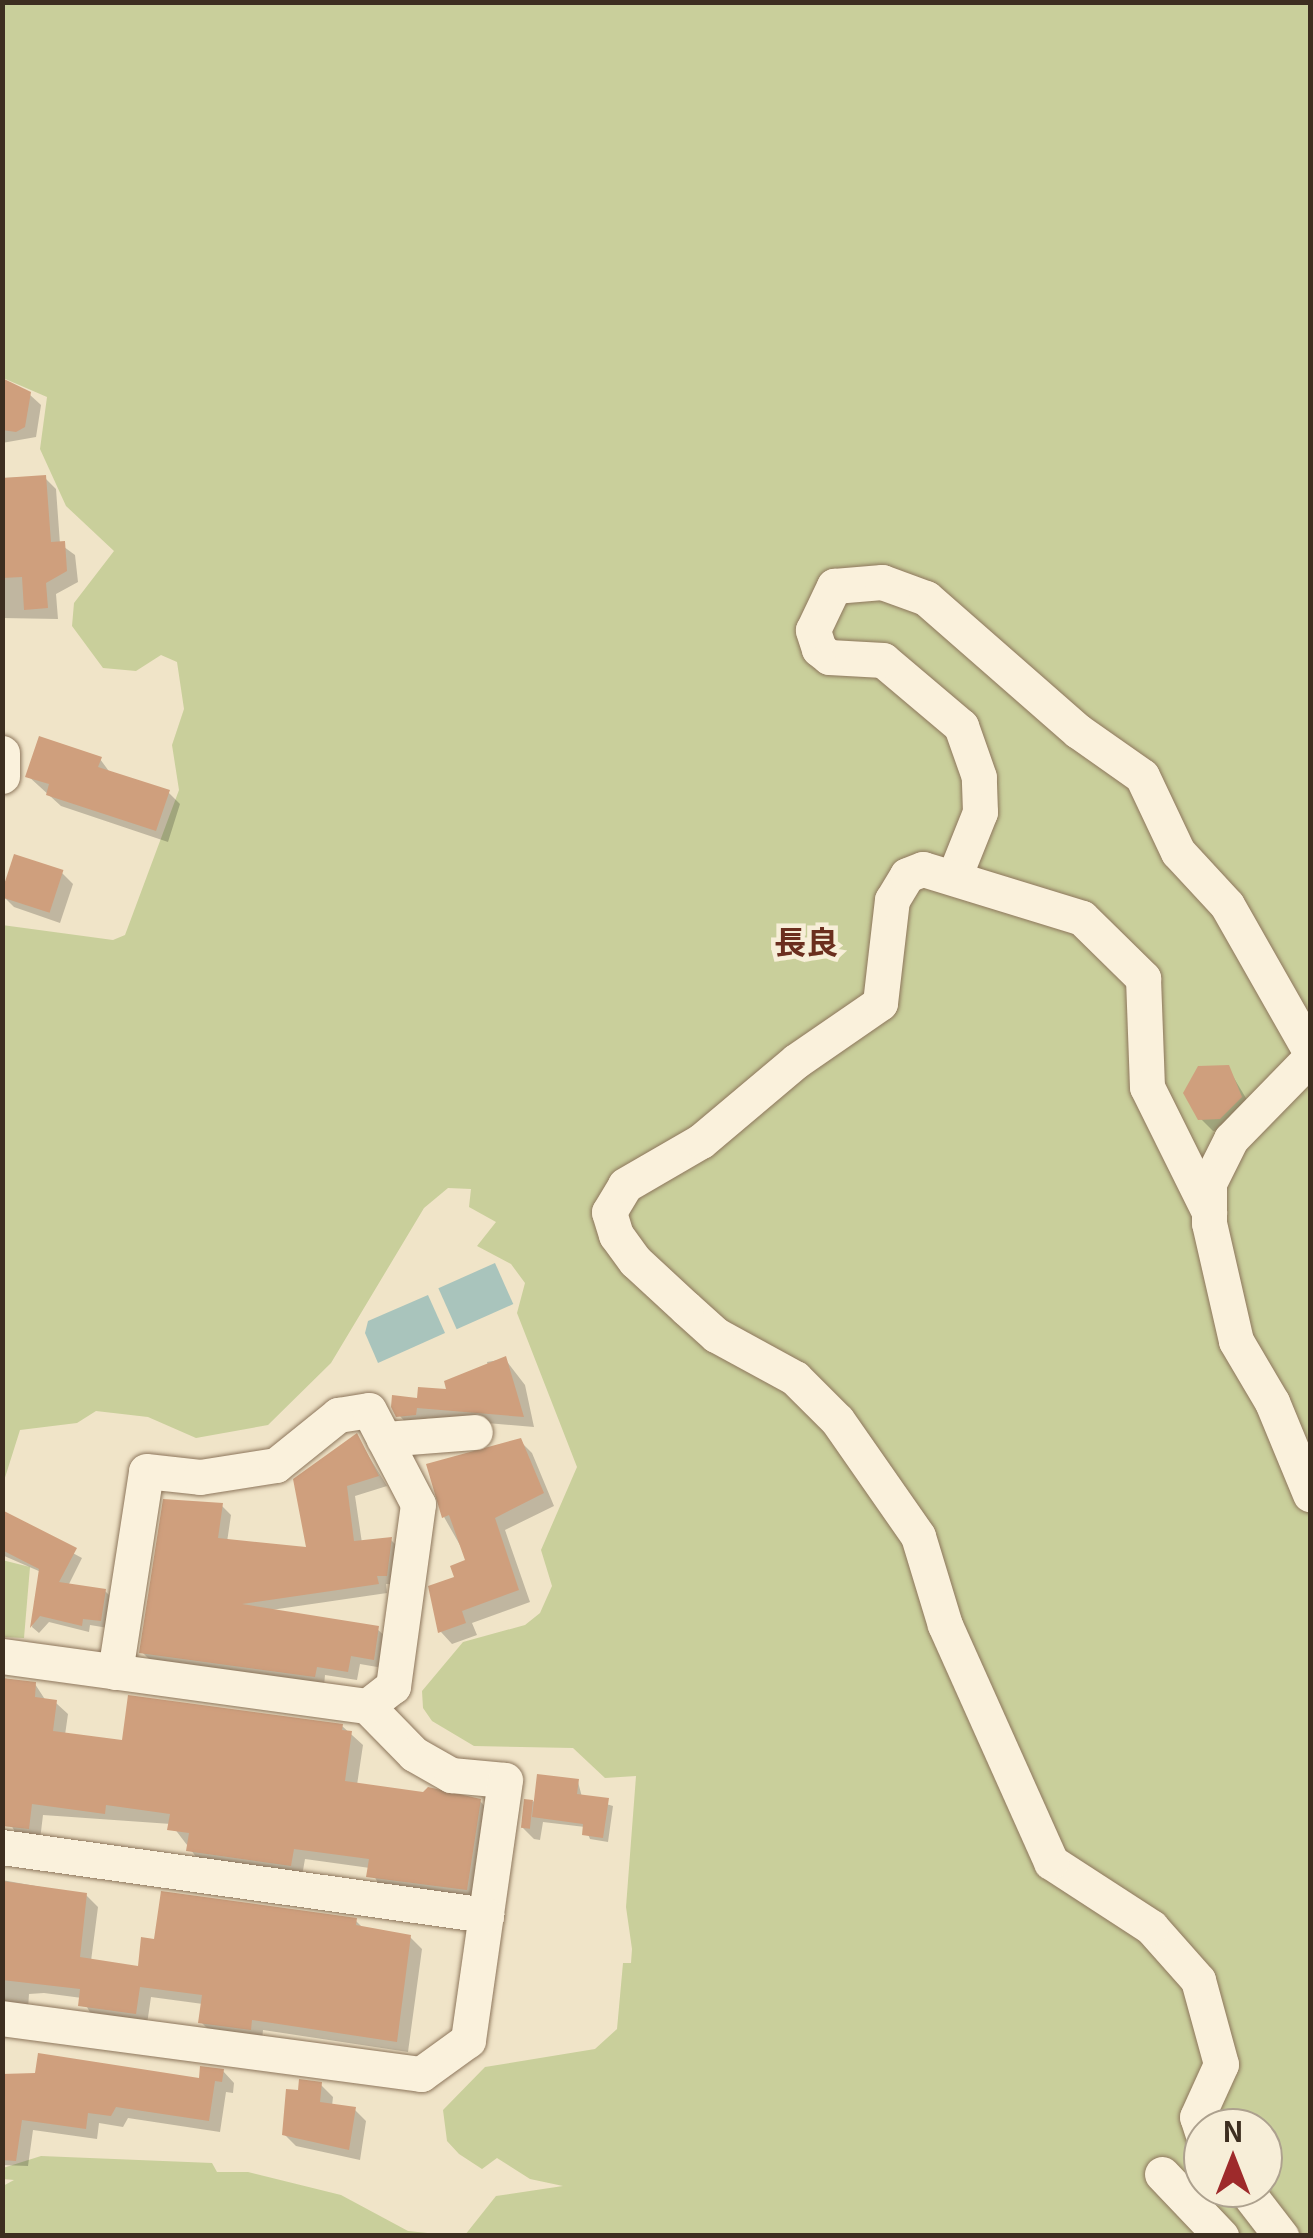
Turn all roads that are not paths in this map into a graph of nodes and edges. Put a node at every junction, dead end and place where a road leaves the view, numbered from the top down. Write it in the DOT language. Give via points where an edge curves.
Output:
graph roads {
  1 [pos="2,753"];
  2 [pos="2,776"];
  3 [pos="954,877"];
  4 [pos="1307,1042"];
  5 [pos="1209,1212"];
  6 [pos="476,1432"];
  7 [pos="384,1439"];
  8 [pos="1310,1494"];
  9 [pos="2,1656"];
  10 [pos="115,1672"];
  11 [pos="367,1706"];
  12 [pos="2,1847"];
  13 [pos="486,1915"];
  14 [pos="2,2018"];
  15 [pos="1201,2108"];
  16 [pos="1162,2174"];
  17 [pos="1259,2208"];
  18 [pos="1221,2236"];
  19 [pos="1281,2236"];
  1 -- 2 [label="street"];
  3 -- 4 [label="street" via="980,812 979,777 961,726 883,660 829,657 819,649 814,630 834,586 882,582 926,598 1078,730 1142,776 1178,852 1227,906"];
  3 -- 5 [label="street" via="1082,918 1143,978 1146,1087"];
  3 -- 15 [label="street" via="923,870 899,885 887,986 865,1019 796,1061 701,1142 624,1185 609,1212 635,1261 686,1308 716,1335 795,1378 837,1420 918,1536 945,1625 1051,1862 1151,1927 1198,1980 1221,2064"];
  4 -- 5 [label="street" via="1231,1138 1209,1184"];
  5 -- 8 [label="street" via="1213,1262 1236,1341 1272,1402"];
  6 -- 7 [label="street"];
  7 -- 10 [label="street" via="370,1410 338,1415 276,1465 200,1477 146,1471"];
  7 -- 11 [label="street" via="418,1504 393,1686"];
  9 -- 10 [label="street"];
  10 -- 11 [label="street"];
  11 -- 13 [label="street" via="414,1754 451,1775 505,1780"];
  12 -- 13 [label="street"];
  13 -- 14 [label="street" via="468,2040 421,2074"];
  16 -- 18 [label="street"];
  17 -- 19 [label="street"];
}
